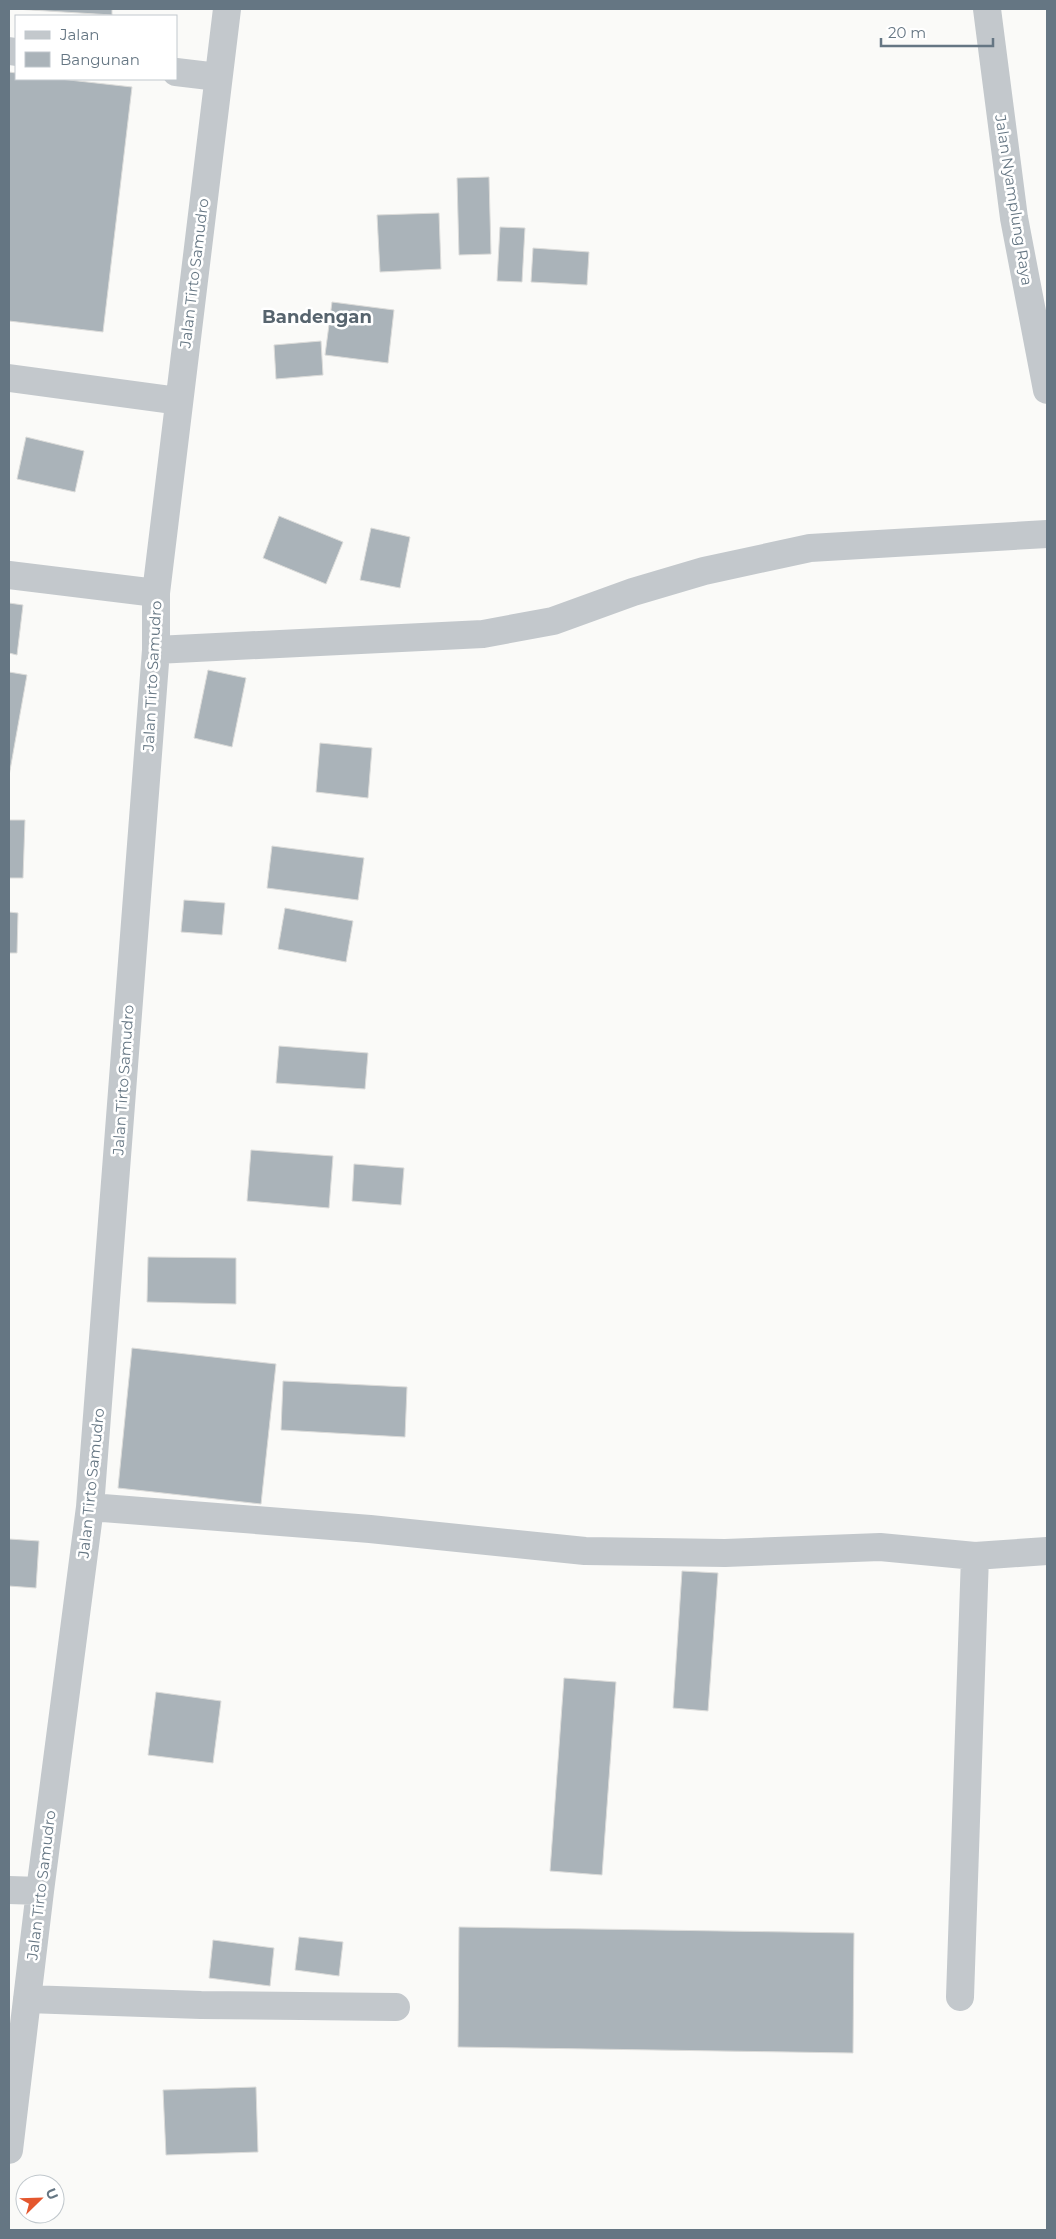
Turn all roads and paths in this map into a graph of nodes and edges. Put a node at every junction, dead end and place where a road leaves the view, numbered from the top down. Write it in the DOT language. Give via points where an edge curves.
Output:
graph roads {
  1 [pos="227,9"];
  2 [pos="987,9"];
  3 [pos="178,72"];
  4 [pos="218,77"];
  5 [pos="9,378"];
  6 [pos="1047,390"];
  7 [pos="179,402"];
  8 [pos="1047,534"];
  9 [pos="9,575"];
  10 [pos="156,593"];
  11 [pos="156,650"];
  12 [pos="90,1507"];
  13 [pos="1047,1551"];
  14 [pos="975,1556"];
  15 [pos="9,1890"];
  16 [pos="40,1891"];
  17 [pos="960,1997"];
  18 [pos="27,1999"];
  19 [pos="396,2008"];
  20 [pos="9,2150"];
  1 -- 4 [label="street, Jalan Tirto Samudro"];
  2 -- 6 [label="street, Jalan Nyamplung Raya" via="1014,218"];
  3 -- 4 [label="street"];
  4 -- 7 [label="street, Jalan Tirto Samudro"];
  5 -- 7 [label="street"];
  7 -- 10 [label="street, Jalan Tirto Samudro"];
  8 -- 11 [label="street" via="810,548 633,592 553,621 483,634"];
  9 -- 10 [label="street"];
  10 -- 11 [label="street, Jalan Tirto Samudro"];
  11 -- 12 [label="street, Jalan Tirto Samudro"];
  12 -- 14 [label="street" via="370,1529 585,1552 725,1553 880,1547"];
  12 -- 16 [label="street, Jalan Tirto Samudro"];
  13 -- 14 [label="street"];
  14 -- 17 [label="street"];
  15 -- 16 [label="street"];
  16 -- 18 [label="street, Jalan Tirto Samudro"];
  18 -- 19 [label="street"];
  18 -- 20 [label="street, Jalan Tirto Samudro"];
}
